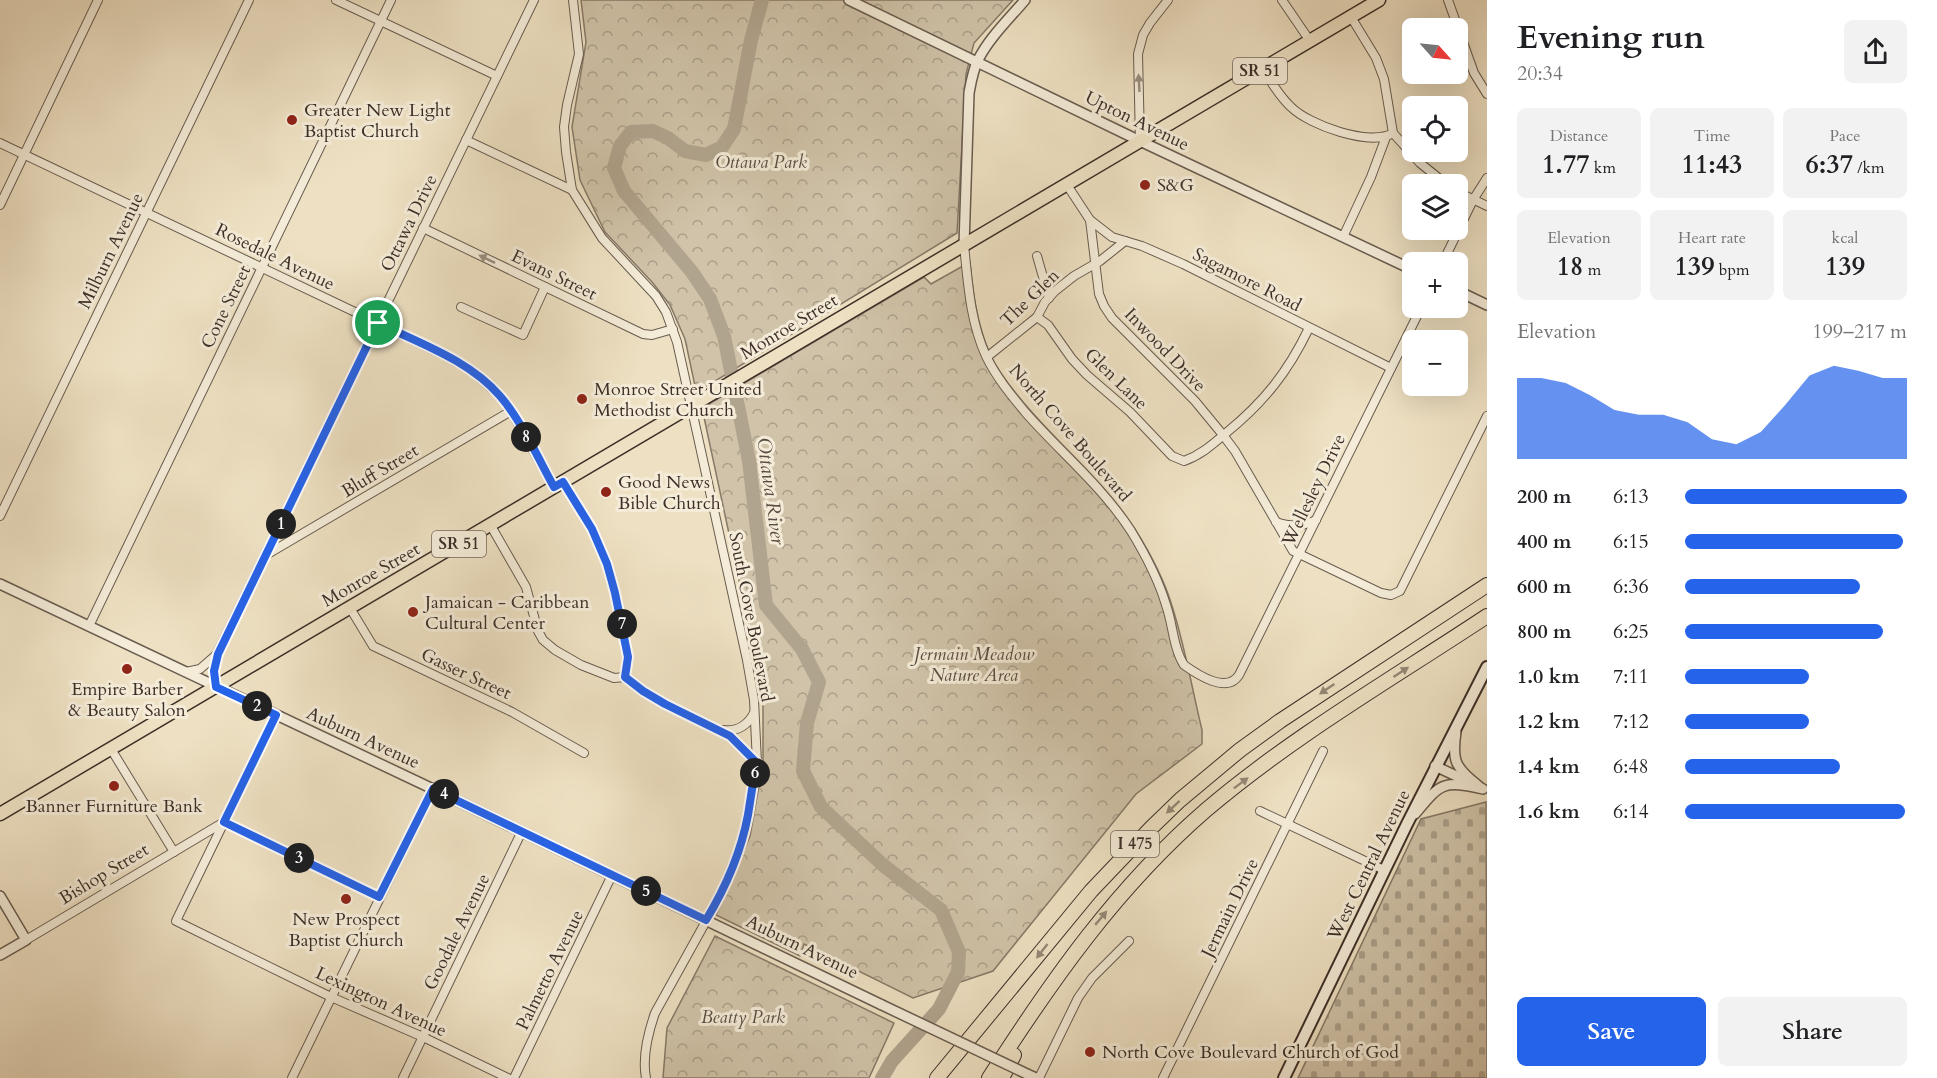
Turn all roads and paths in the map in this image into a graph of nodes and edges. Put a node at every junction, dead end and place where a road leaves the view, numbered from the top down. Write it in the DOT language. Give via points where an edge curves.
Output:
graph roads {
  1 [pos="98,0"];
  2 [pos="249,0"];
  3 [pos="336,0"];
  4 [pos="391,0"];
  5 [pos="534,0"];
  6 [pos="573,0"];
  7 [pos="849,0"];
  8 [pos="1025,0"];
  9 [pos="1168,0"];
  10 [pos="1281,0"];
  11 [pos="1379,0"];
  12 [pos="1448,0"];
  13 [pos="1351,17"];
  14 [pos="380,21"];
  15 [pos="1310,41"];
  16 [pos="977,62"];
  17 [pos="1263,69"];
  18 [pos="497,76"];
  19 [pos="1487,94"];
  20 [pos="1389,135"];
  21 [pos="466,140"];
  22 [pos="1140,141"];
  23 [pos="0,143"];
  24 [pos="24,155"];
  25 [pos="1434,174"];
  26 [pos="1487,178"];
  27 [pos="1066,185"];
  28 [pos="572,190"];
  29 [pos="1468,197"];
  30 [pos="1473,200"];
  31 [pos="0,205"];
  32 [pos="1487,206"];
  33 [pos="147,212"];
  34 [pos="1090,220"];
  35 [pos="423,228"];
  36 [pos="1343,237"];
  37 [pos="1125,241"];
  38 [pos="964,245"];
  39 [pos="1448,252"];
  40 [pos="1037,256"];
  41 [pos="1095,264"];
  42 [pos="1402,265"];
  43 [pos="262,268"];
  44 [pos="545,287"];
  45 [pos="1468,296"];
  46 [pos="1049,298"];
  47 [pos="1487,305"];
  48 [pos="461,308"];
  49 [pos="1037,317"];
  50 [pos="1416,318"];
  51 [pos="378,323"];
  52 [pos="1309,328"];
  53 [pos="673,329"];
  54 [pos="987,357"];
  55 [pos="1391,368"];
  56 [pos="697,403"];
  57 [pos="511,411"];
  58 [pos="1487,417"];
  59 [pos="1223,435"];
  60 [pos="559,484"];
  61 [pos="0,516"];
  62 [pos="1316,520"];
  63 [pos="1276,522"];
  64 [pos="491,526"];
  65 [pos="1299,554"];
  66 [pos="265,556"];
  67 [pos="1487,575"];
  68 [pos="0,584"];
  69 [pos="1481,588"];
  70 [pos="350,608"];
  71 [pos="1482,619"];
  72 [pos="89,626"];
  73 [pos="218,654"];
  74 [pos="1487,668"];
  75 [pos="186,672"];
  76 [pos="625,677"];
  77 [pos="1230,684"];
  78 [pos="216,687"];
  79 [pos="755,712"];
  80 [pos="276,715"];
  81 [pos="1457,725"];
  82 [pos="718,730"];
  83 [pos="111,749"];
  84 [pos="1323,751"];
  85 [pos="584,753"];
  86 [pos="757,763"];
  87 [pos="1435,766"];
  88 [pos="433,789"];
  89 [pos="1485,790"];
  90 [pos="1260,811"];
  91 [pos="0,814"];
  92 [pos="224,822"];
  93 [pos="1288,824"];
  94 [pos="1407,824"];
  95 [pos="522,831"];
  96 [pos="174,852"];
  97 [pos="1384,870"];
  98 [pos="612,875"];
  99 [pos="0,896"];
  100 [pos="379,897"];
  101 [pos="706,920"];
  102 [pos="26,940"];
  103 [pos="1129,941"];
  104 [pos="0,955"];
  105 [pos="1053,981"];
  106 [pos="331,997"];
  107 [pos="423,1037"];
  108 [pos="1034,1077"];
  109 [pos="292,1078"];
  110 [pos="403,1078"];
  111 [pos="508,1078"];
  112 [pos="514,1078"];
  113 [pos="646,1078"];
  114 [pos="938,1078"];
  115 [pos="988,1078"];
  116 [pos="1002,1078"];
  117 [pos="1163,1078"];
  118 [pos="1284,1078"];
  1 -- 24 [label="street"];
  2 -- 33 [label="street, Milburn Avenue"];
  3 -- 14 [label="street"];
  4 -- 14 [label="street, Cone Street"];
  5 -- 18 [label="street, Ottawa Drive"];
  6 -- 28 [label="street, South Cove Boulevard" via="579,54 564,127"];
  7 -- 16 [label="street, Upton Avenue"];
  8 -- 16 [label="street, North Cove Boulevard"];
  22 -- 9 [label="street, one-way" via="1138,54 1143,35"];
  10 -- 15 [label="street"];
  11 -- 13 [label="main road, Monroe Street / SR 51"];
  12 -- 19 [label="street" via="1474,73"];
  13 -- 15 [label="main road, Monroe Street / SR 51"];
  13 -- 20 [label="street" via="1384,79 1392,119"];
  14 -- 18 [label="street"];
  14 -- 43 [label="street, Cone Street"];
  15 -- 17 [label="main road, Monroe Street / SR 51"];
  16 -- 22 [label="street, Upton Avenue"];
  16 -- 38 [label="street, North Cove Boulevard" via="969,93"];
  17 -- 20 [label="street" via="1302,116 1334,130 1372,137"];
  17 -- 22 [label="main road, Monroe Street / SR 51"];
  18 -- 21 [label="street, Ottawa Drive"];
  20 -- 25 [label="street"];
  20 -- 36 [label="street"];
  21 -- 28 [label="street"];
  21 -- 35 [label="street, Ottawa Drive"];
  22 -- 27 [label="main road, Monroe Street / SR 51"];
  22 -- 36 [label="street, Upton Avenue"];
  23 -- 24 [label="street, Rosedale Avenue"];
  24 -- 31 [label="street"];
  24 -- 33 [label="street, Rosedale Avenue"];
  26 -- 30 [label="street"];
  27 -- 34 [label="street, Inwood Drive"];
  27 -- 38 [label="main road, Monroe Street / SR 51"];
  28 -- 53 [label="street, South Cove Boulevard" via="602,238 656,296"];
  29 -- 30 [label="street"];
  30 -- 32 [label="street"];
  30 -- 39 [label="street"];
  33 -- 43 [label="street, Rosedale Avenue"];
  33 -- 61 [label="street, Milburn Avenue"];
  34 -- 37 [label="street, Sagamore Road" via="1112,237"];
  34 -- 41 [label="street, Inwood Drive"];
  44 -- 35 [label="street, Evans Street, one-way"];
  35 -- 51 [label="street, Ottawa Drive"];
  36 -- 42 [label="street, Upton Avenue"];
  37 -- 41 [label="street, The Glen"];
  37 -- 52 [label="street, Sagamore Road" via="1183,264"];
  38 -- 54 [label="street, North Cove Boulevard" via="969,299"];
  38 -- 56 [label="main road, Monroe Street / SR 51"];
  40 -- 46 [label="street"];
  41 -- 46 [label="street, The Glen"];
  41 -- 59 [label="street, Inwood Drive" via="1099,294 1112,318 1195,401"];
  43 -- 51 [label="street, Rosedale Avenue"];
  43 -- 72 [label="street, Cone Street"];
  44 -- 48 [label="street" via="523,335"];
  44 -- 53 [label="street, Evans Street" via="643,334"];
  45 -- 47 [label="street"];
  46 -- 49 [label="street, The Glen"];
  49 -- 54 [label="street, The Glen"];
  49 -- 59 [label="street, Glen Lane" via="1048,325 1087,375 1178,460 1192,458"];
  50 -- 55 [label="street, Wellesley Drive"];
  51 -- 57 [label="street, Rosedale Avenue" via="472,371"];
  51 -- 66 [label="street, Ottawa Drive"];
  52 -- 55 [label="street, Sagamore Road"];
  52 -- 59 [label="street" via="1282,377 1263,400"];
  53 -- 56 [label="street, South Cove Boulevard"];
  54 -- 77 [label="street, North Cove Boulevard" via="1019,404 1096,486 1130,531 1152,568 1184,665"];
  55 -- 62 [label="street, Wellesley Drive"];
  56 -- 60 [label="main road, Monroe Street / SR 51"];
  56 -- 79 [label="street, South Cove Boulevard"];
  57 -- 60 [label="street, Rosedale Avenue"];
  57 -- 66 [label="street, Bluff Street"];
  58 -- 65 [label="street, Inwood Drive" via="1400,591 1391,595 1381,593"];
  59 -- 63 [label="street, Inwood Drive"];
  60 -- 64 [label="main road, Monroe Street / SR 51"];
  60 -- 76 [label="street, Rosedale Avenue" via="592,529 607,564 628,657"];
  62 -- 63 [label="street" via="1297,526"];
  62 -- 65 [label="street, Wellesley Drive"];
  63 -- 65 [label="street, Inwood Drive" via="1293,551"];
  64 -- 70 [label="main road, Monroe Street / SR 51"];
  64 -- 76 [label="street" via="526,587 543,640 581,665 614,678"];
  65 -- 77 [label="street, Wellesley Drive" via="1239,675"];
  66 -- 73 [label="street, Ottawa Drive"];
  67 -- 69 [label="highway"];
  68 -- 72 [label="street, Auburn Avenue"];
  69 -- 114 [label="highway, I 475, one-way" via="1288,716 1180,800 1091,891"];
  70 -- 78 [label="main road, Monroe Street / SR 51"];
  70 -- 85 [label="street, Gasser Street" via="373,646 512,712"];
  105 -- 71 [label="highway, I 475, one-way" via="1120,896 1205,811 1283,750"];
  72 -- 75 [label="street, Auburn Avenue"];
  73 -- 75 [label="street" via="200,669"];
  73 -- 78 [label="street, Ottawa Drive"];
  74 -- 81 [label="main road, West Central Avenue"];
  75 -- 78 [label="street, Auburn Avenue"];
  76 -- 82 [label="street" via="665,704"];
  78 -- 80 [label="street, Auburn Avenue"];
  78 -- 83 [label="main road, Monroe Street / SR 51"];
  79 -- 82 [label="street" via="737,730"];
  79 -- 86 [label="street, South Cove Boulevard"];
  80 -- 88 [label="street, Auburn Avenue"];
  80 -- 92 [label="street"];
  81 -- 87 [label="main road, West Central Avenue"];
  81 -- 89 [label="street" via="1454,758 1464,774"];
  82 -- 86 [label="street" via="730,736"];
  83 -- 91 [label="main road, Monroe Street / SR 51"];
  83 -- 96 [label="street"];
  84 -- 93 [label="street, Jermain Drive"];
  86 -- 101 [label="street, South Cove Boulevard" via="739,850"];
  87 -- 89 [label="street"];
  87 -- 94 [label="main road, West Central Avenue"];
  88 -- 95 [label="street, Auburn Avenue"];
  88 -- 100 [label="street"];
  89 -- 94 [label="street" via="1461,784 1444,785"];
  90 -- 93 [label="street"];
  92 -- 96 [label="street, Bishop Street"];
  92 -- 100 [label="street"];
  92 -- 106 [label="street, Lexington Avenue" via="176,921"];
  93 -- 97 [label="street"];
  93 -- 117 [label="street, Jermain Drive"];
  94 -- 97 [label="main road, West Central Avenue"];
  95 -- 98 [label="street, Auburn Avenue"];
  95 -- 107 [label="street, Goodale Avenue"];
  96 -- 102 [label="street, Bishop Street"];
  97 -- 118 [label="main road, West Central Avenue"];
  98 -- 101 [label="street, Auburn Avenue"];
  98 -- 112 [label="street, Palmetto Avenue"];
  99 -- 102 [label="street"];
  100 -- 106 [label="street"];
  101 -- 108 [label="street, Auburn Avenue, bridge"];
  101 -- 113 [label="street, South Cove Boulevard" via="655,1013 649,1030"];
  102 -- 104 [label="street, Bishop Street"];
  103 -- 108 [label="street" via="1078,998"];
  105 -- 115 [label="highway"];
  105 -- 116 [label="highway"];
  106 -- 107 [label="street, Lexington Avenue"];
  106 -- 109 [label="street"];
  107 -- 110 [label="street, Goodale Avenue"];
  107 -- 111 [label="street, Lexington Avenue"];
}
